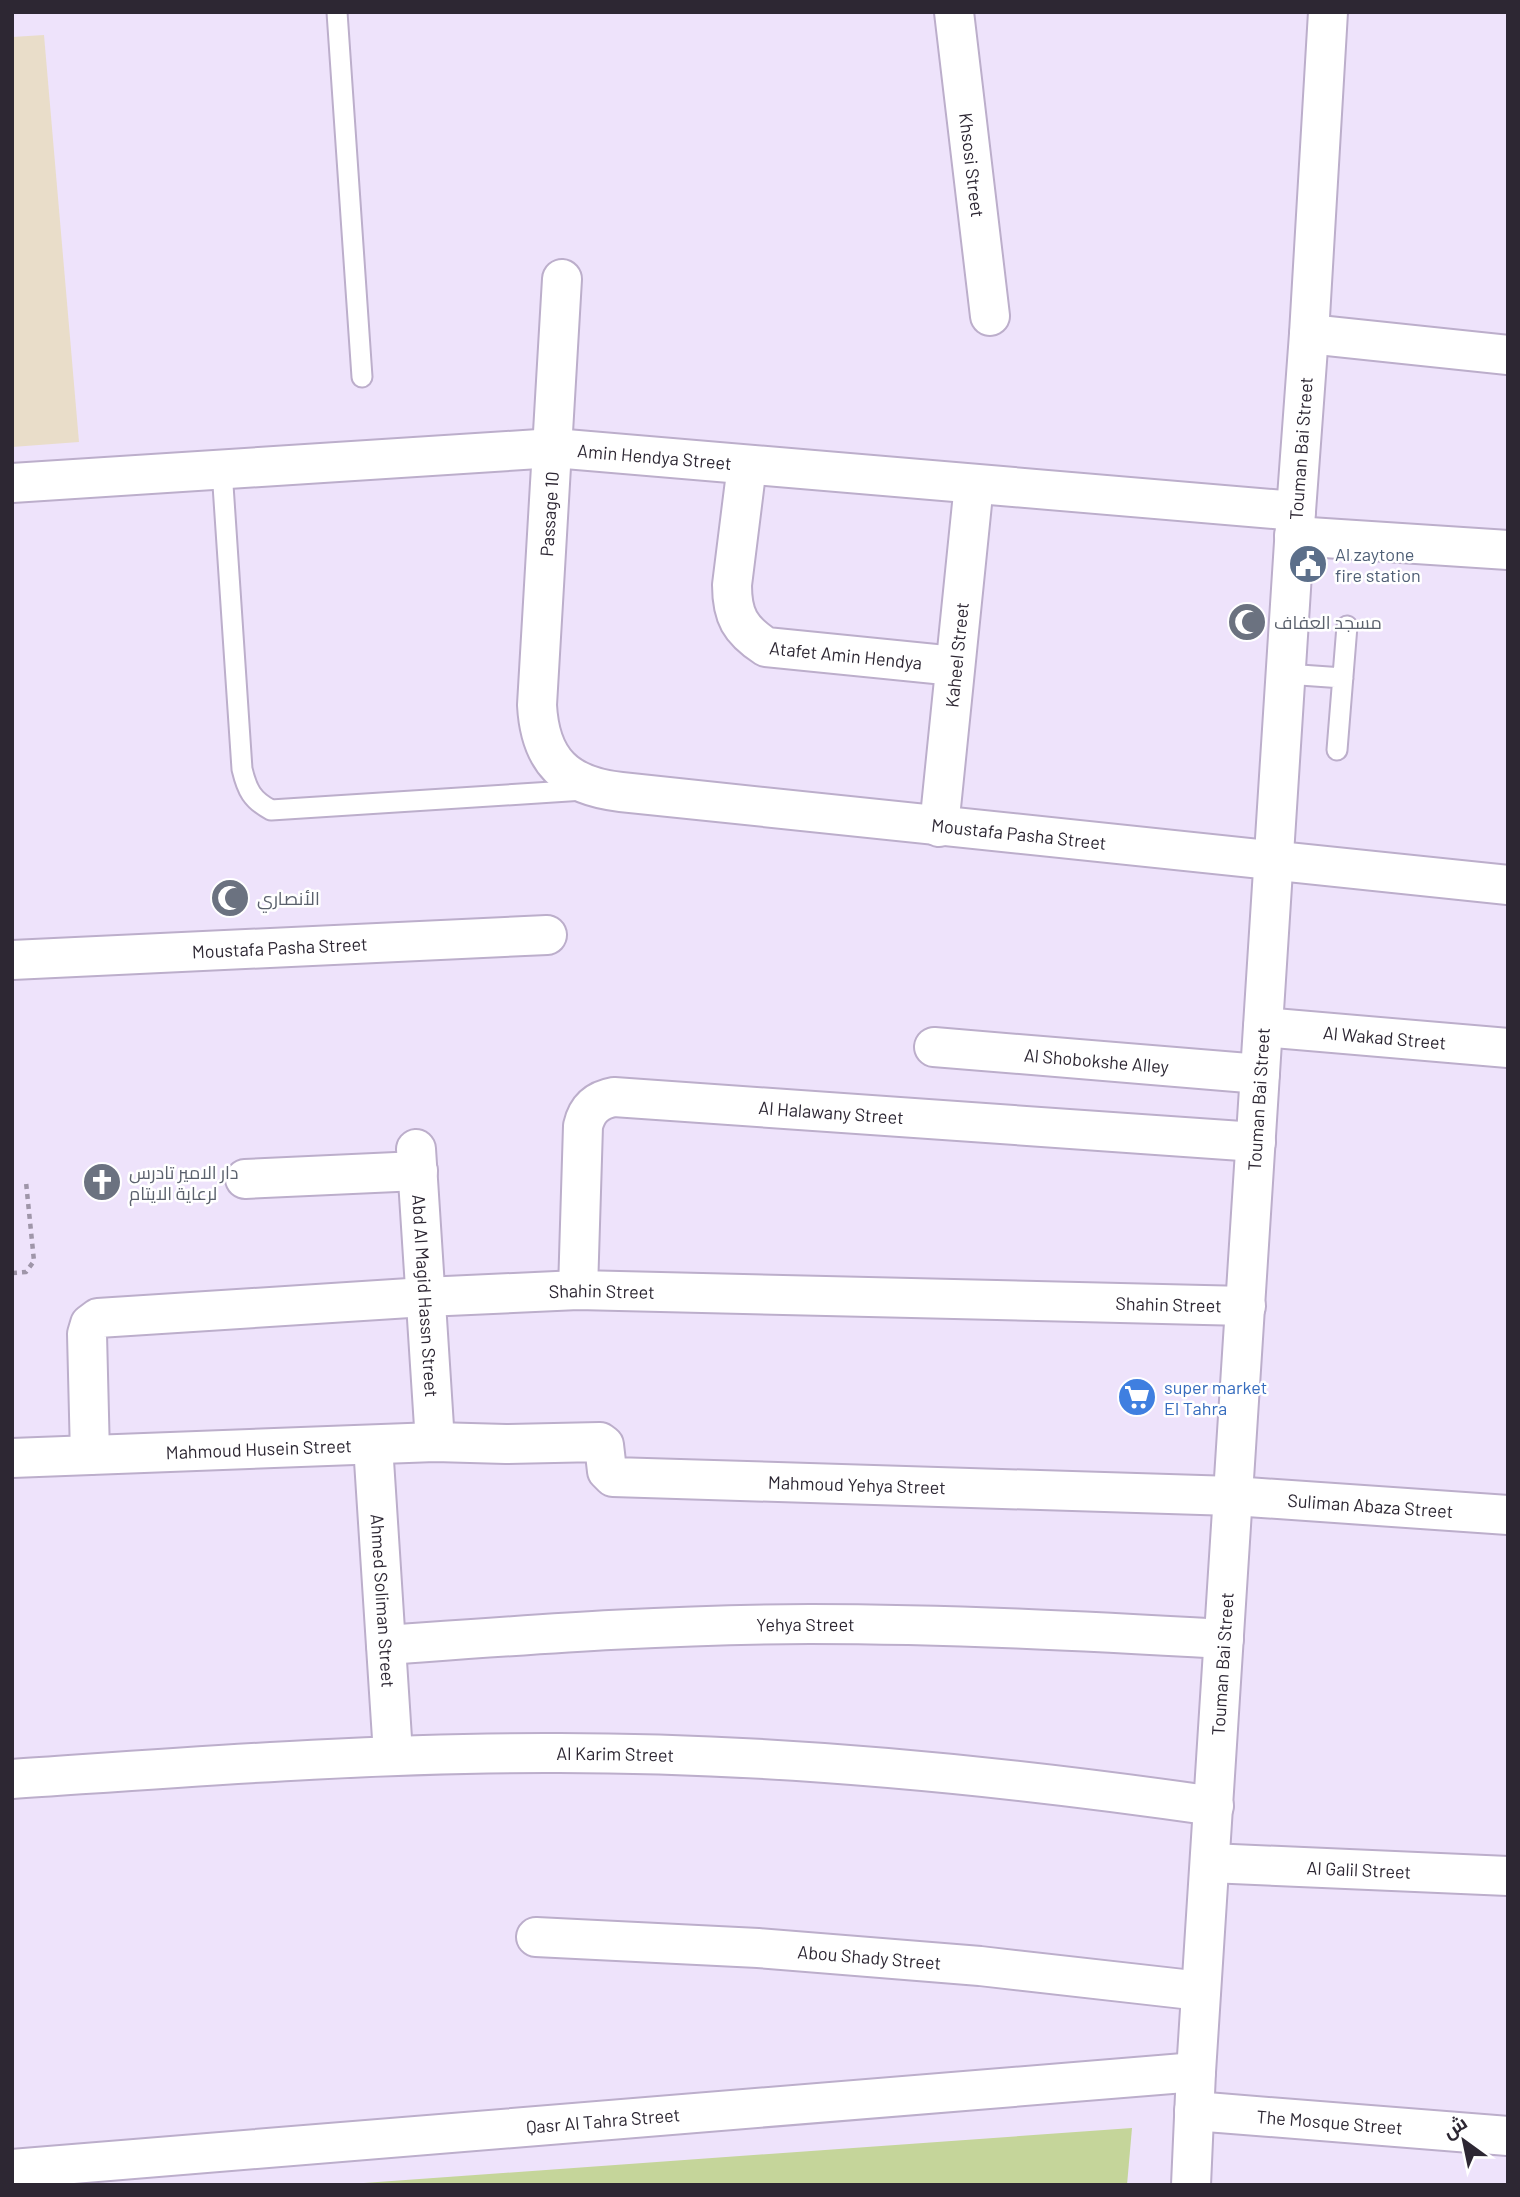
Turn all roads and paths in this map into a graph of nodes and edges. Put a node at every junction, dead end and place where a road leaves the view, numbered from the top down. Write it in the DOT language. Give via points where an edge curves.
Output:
graph roads {
  1 [pos="337,12"];
  2 [pos="954,12"];
  3 [pos="1328,12"];
  4 [pos="562,279"];
  5 [pos="990,316"];
  6 [pos="1309,334"];
  7 [pos="1508,355"];
  8 [pos="362,377"];
  9 [pos="554,448"];
  10 [pos="747,465"];
  11 [pos="222,470"];
  12 [pos="12,484"];
  13 [pos="974,484"];
  14 [pos="1295,524"];
  15 [pos="1508,550"];
  16 [pos="1347,626"];
  17 [pos="956,666"];
  18 [pos="1286,674"];
  19 [pos="1343,678"];
  20 [pos="546,749"];
  21 [pos="1338,750"];
  22 [pos="598,790"];
  23 [pos="939,827"];
  24 [pos="1275,862"];
  25 [pos="1508,885"];
  26 [pos="547,935"];
  27 [pos="12,960"];
  28 [pos="1263,1027"];
  29 [pos="934,1047"];
  30 [pos="1508,1048"];
  31 [pos="1260,1074"];
  32 [pos="1256,1142"];
  33 [pos="245,1179"];
  34 [pos="26,1182"];
  35 [pos="12,1273"];
  36 [pos="578,1290"];
  37 [pos="425,1297"];
  38 [pos="1246,1306"];
  39 [pos="435,1443"];
  40 [pos="506,1444"];
  41 [pos="373,1445"];
  42 [pos="90,1455"];
  43 [pos="12,1458"];
  44 [pos="1233,1496"];
  45 [pos="1508,1515"];
  46 [pos="1224,1639"];
  47 [pos="386,1645"];
  48 [pos="393,1754"];
  49 [pos="12,1779"];
  50 [pos="1214,1806"];
  51 [pos="1210,1863"];
  52 [pos="1508,1876"];
  53 [pos="536,1937"];
  54 [pos="1201,1991"];
  55 [pos="1196,2072"];
  56 [pos="1194,2112"];
  57 [pos="1508,2136"];
  58 [pos="12,2169"];
  59 [pos="1191,2185"];
  1 -- 8 [label="lane"];
  2 -- 5 [label="street, Khsosi Street"];
  3 -- 6 [label="street, Touman Bai Street"];
  4 -- 9 [label="street, Passage 10"];
  6 -- 7 [label="street"];
  6 -- 14 [label="street, Touman Bai Street"];
  9 -- 10 [label="street, Amin Hendya Street"];
  9 -- 11 [label="street, Amin Hendya Street"];
  9 -- 20 [label="street, Passage 10" via="537,705"];
  10 -- 13 [label="street, Amin Hendya Street"];
  10 -- 17 [label="street, Atafet Amin Hendya" via="732,604 750,636 766,647"];
  11 -- 12 [label="street, Amin Hendya Street"];
  11 -- 22 [label="lane" via="242,769 247,790 257,803 271,810"];
  13 -- 14 [label="street, Amin Hendya Street"];
  13 -- 17 [label="street, Kaheel Street"];
  14 -- 15 [label="street, Amin Hendya Street"];
  14 -- 18 [label="street, Touman Bai Street"];
  16 -- 19 [label="lane"];
  17 -- 23 [label="street, Kaheel Street"];
  18 -- 19 [label="lane"];
  18 -- 24 [label="street, Touman Bai Street"];
  19 -- 21 [label="lane"];
  20 -- 22 [label="street, Moustafa Pasha Street" via="559,767"];
  22 -- 23 [label="street, Moustafa Pasha Street"];
  23 -- 24 [label="street, Moustafa Pasha Street"];
  24 -- 25 [label="street, Moustafa Pasha Street"];
  24 -- 28 [label="street, Touman Bai Street"];
  26 -- 27 [label="street, Moustafa Pasha Street"];
  28 -- 30 [label="street, Al Wakad Street"];
  28 -- 31 [label="street, Touman Bai Street"];
  29 -- 31 [label="street, Al Shobokshe Alley"];
  31 -- 32 [label="street, Touman Bai Street"];
  32 -- 36 [label="street, Al Halawany Street" via="614,1097 590,1109 583,1126"];
  32 -- 38 [label="street, Touman Bai Street"];
  33 -- 37 [label="street, Abd Al Magid Hassn Street" via="417,1160"];
  34 -- 35 [label="path" via="34,1261 26,1272"];
  36 -- 37 [label="street, Shahin Street"];
  36 -- 38 [label="street, Shahin Street"];
  37 -- 39 [label="street, Abd Al Magid Hassn Street"];
  37 -- 42 [label="street, Shahin Street" via="98,1318 87,1334"];
  38 -- 44 [label="street, Touman Bai Street"];
  39 -- 40 [label="street, Mahmoud Husein Street"];
  39 -- 41 [label="street, Mahmoud Husein Street"];
  40 -- 44 [label="street, Mahmoud Yehya Street" via="603,1442 607,1471 613,1477"];
  41 -- 42 [label="street, Mahmoud Husein Street"];
  41 -- 47 [label="street, Ahmed Soliman Street"];
  42 -- 43 [label="street, Mahmoud Husein Street"];
  44 -- 45 [label="street, Suliman Abaza Street"];
  44 -- 46 [label="street, Touman Bai Street"];
  46 -- 47 [label="street, Yehya Street" via="1017,1627 808,1624 600,1630"];
  46 -- 50 [label="street, Touman Bai Street"];
  47 -- 48 [label="street, Ahmed Soliman Street"];
  48 -- 49 [label="street, Al Karim Street"];
  48 -- 50 [label="street, Al Karim Street" via="547,1752 841,1764"];
  50 -- 51 [label="street, Touman Bai Street"];
  51 -- 52 [label="street, Al Galil Street"];
  51 -- 54 [label="street, Touman Bai Street"];
  53 -- 54 [label="street, Abou Shady Street" via="925,1961"];
  54 -- 55 [label="street, Touman Bai Street"];
  55 -- 56 [label="street, Touman Bai Street"];
  55 -- 58 [label="street, Qasr Al Tahra Street"];
  56 -- 57 [label="street, The Mosque Street"];
  56 -- 59 [label="street, Touman Bai Street"];
}
